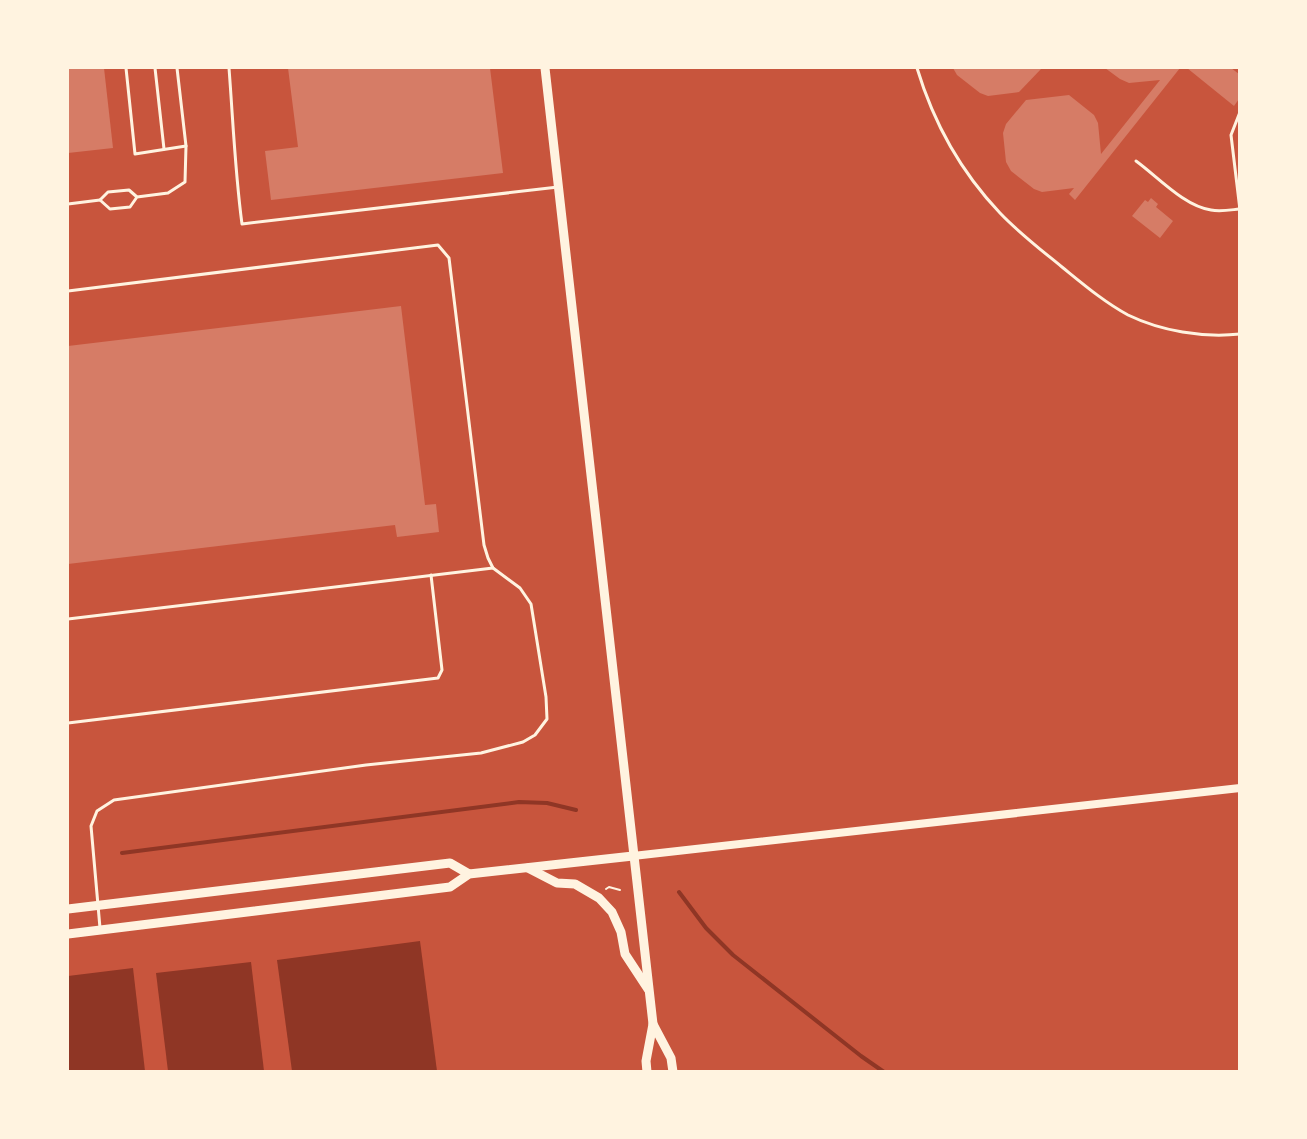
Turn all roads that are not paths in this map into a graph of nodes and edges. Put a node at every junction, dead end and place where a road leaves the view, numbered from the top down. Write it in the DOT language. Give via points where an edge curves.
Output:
graph roads {
  1 [pos="126,68"];
  2 [pos="155,68"];
  3 [pos="177,68"];
  4 [pos="229,68"];
  5 [pos="545,68"];
  6 [pos="917,68"];
  7 [pos="1239,112"];
  8 [pos="1239,124"];
  9 [pos="1235,127"];
  10 [pos="186,146"];
  11 [pos="164,149"];
  12 [pos="1239,157"];
  13 [pos="1234,158"];
  14 [pos="1136,161"];
  15 [pos="559,186"];
  16 [pos="137,197"];
  17 [pos="100,200"];
  18 [pos="68,204"];
  19 [pos="1239,209"];
  20 [pos="68,291"];
  21 [pos="1239,334"];
  22 [pos="494,568"];
  23 [pos="432,575"];
  24 [pos="68,618"];
  25 [pos="68,723"];
  26 [pos="1239,788"];
  27 [pos="633,856"];
  28 [pos="528,868"];
  29 [pos="469,874"];
  30 [pos="99,906"];
  31 [pos="68,909"];
  32 [pos="100,930"];
  33 [pos="68,933"];
  34 [pos="650,994"];
  35 [pos="653,1024"];
  36 [pos="647,1071"];
  37 [pos="673,1071"];
  1 -- 11 [label="lane" via="135,154"];
  2 -- 11 [label="lane"];
  3 -- 10 [label="lane"];
  4 -- 15 [label="lane" via="235,177 242,224"];
  5 -- 15 [label="main road"];
  6 -- 21 [label="lane" via="958,161 999,213 1027,240 1098,296 1129,315 1180,332"];
  7 -- 9 [label="lane"];
  8 -- 9 [label="lane"];
  9 -- 13 [label="lane" via="1231,135"];
  10 -- 11 [label="lane"];
  10 -- 16 [label="lane" via="185,182 168,193"];
  12 -- 13 [label="lane"];
  13 -- 19 [label="lane"];
  14 -- 19 [label="lane" via="1193,204 1208,210"];
  15 -- 27 [label="main road"];
  16 -- 17 [label="lane" via="123,190 108,192"];
  16 -- 17 [label="lane" via="130,207 110,209"];
  17 -- 18 [label="lane"];
  20 -- 22 [label="lane" via="438,245 449,258 484,545"];
  22 -- 23 [label="lane"];
  22 -- 30 [label="lane" via="520,588 531,604 547,719 535,735 481,753 114,800 97,811 91,826"];
  23 -- 24 [label="lane"];
  23 -- 25 [label="lane" via="442,670 438,678"];
  26 -- 27 [label="main road"];
  27 -- 28 [label="main road"];
  27 -- 34 [label="main road"];
  28 -- 29 [label="main road"];
  28 -- 34 [label="main road" via="557,883 575,884 599,898 612,912 625,954"];
  29 -- 30 [label="main road" via="450,863"];
  29 -- 32 [label="main road" via="450,886"];
  30 -- 31 [label="main road"];
  30 -- 32 [label="lane"];
  32 -- 33 [label="main road"];
  34 -- 35 [label="main road"];
  35 -- 36 [label="main road"];
  35 -- 37 [label="main road" via="671,1058"];
}
